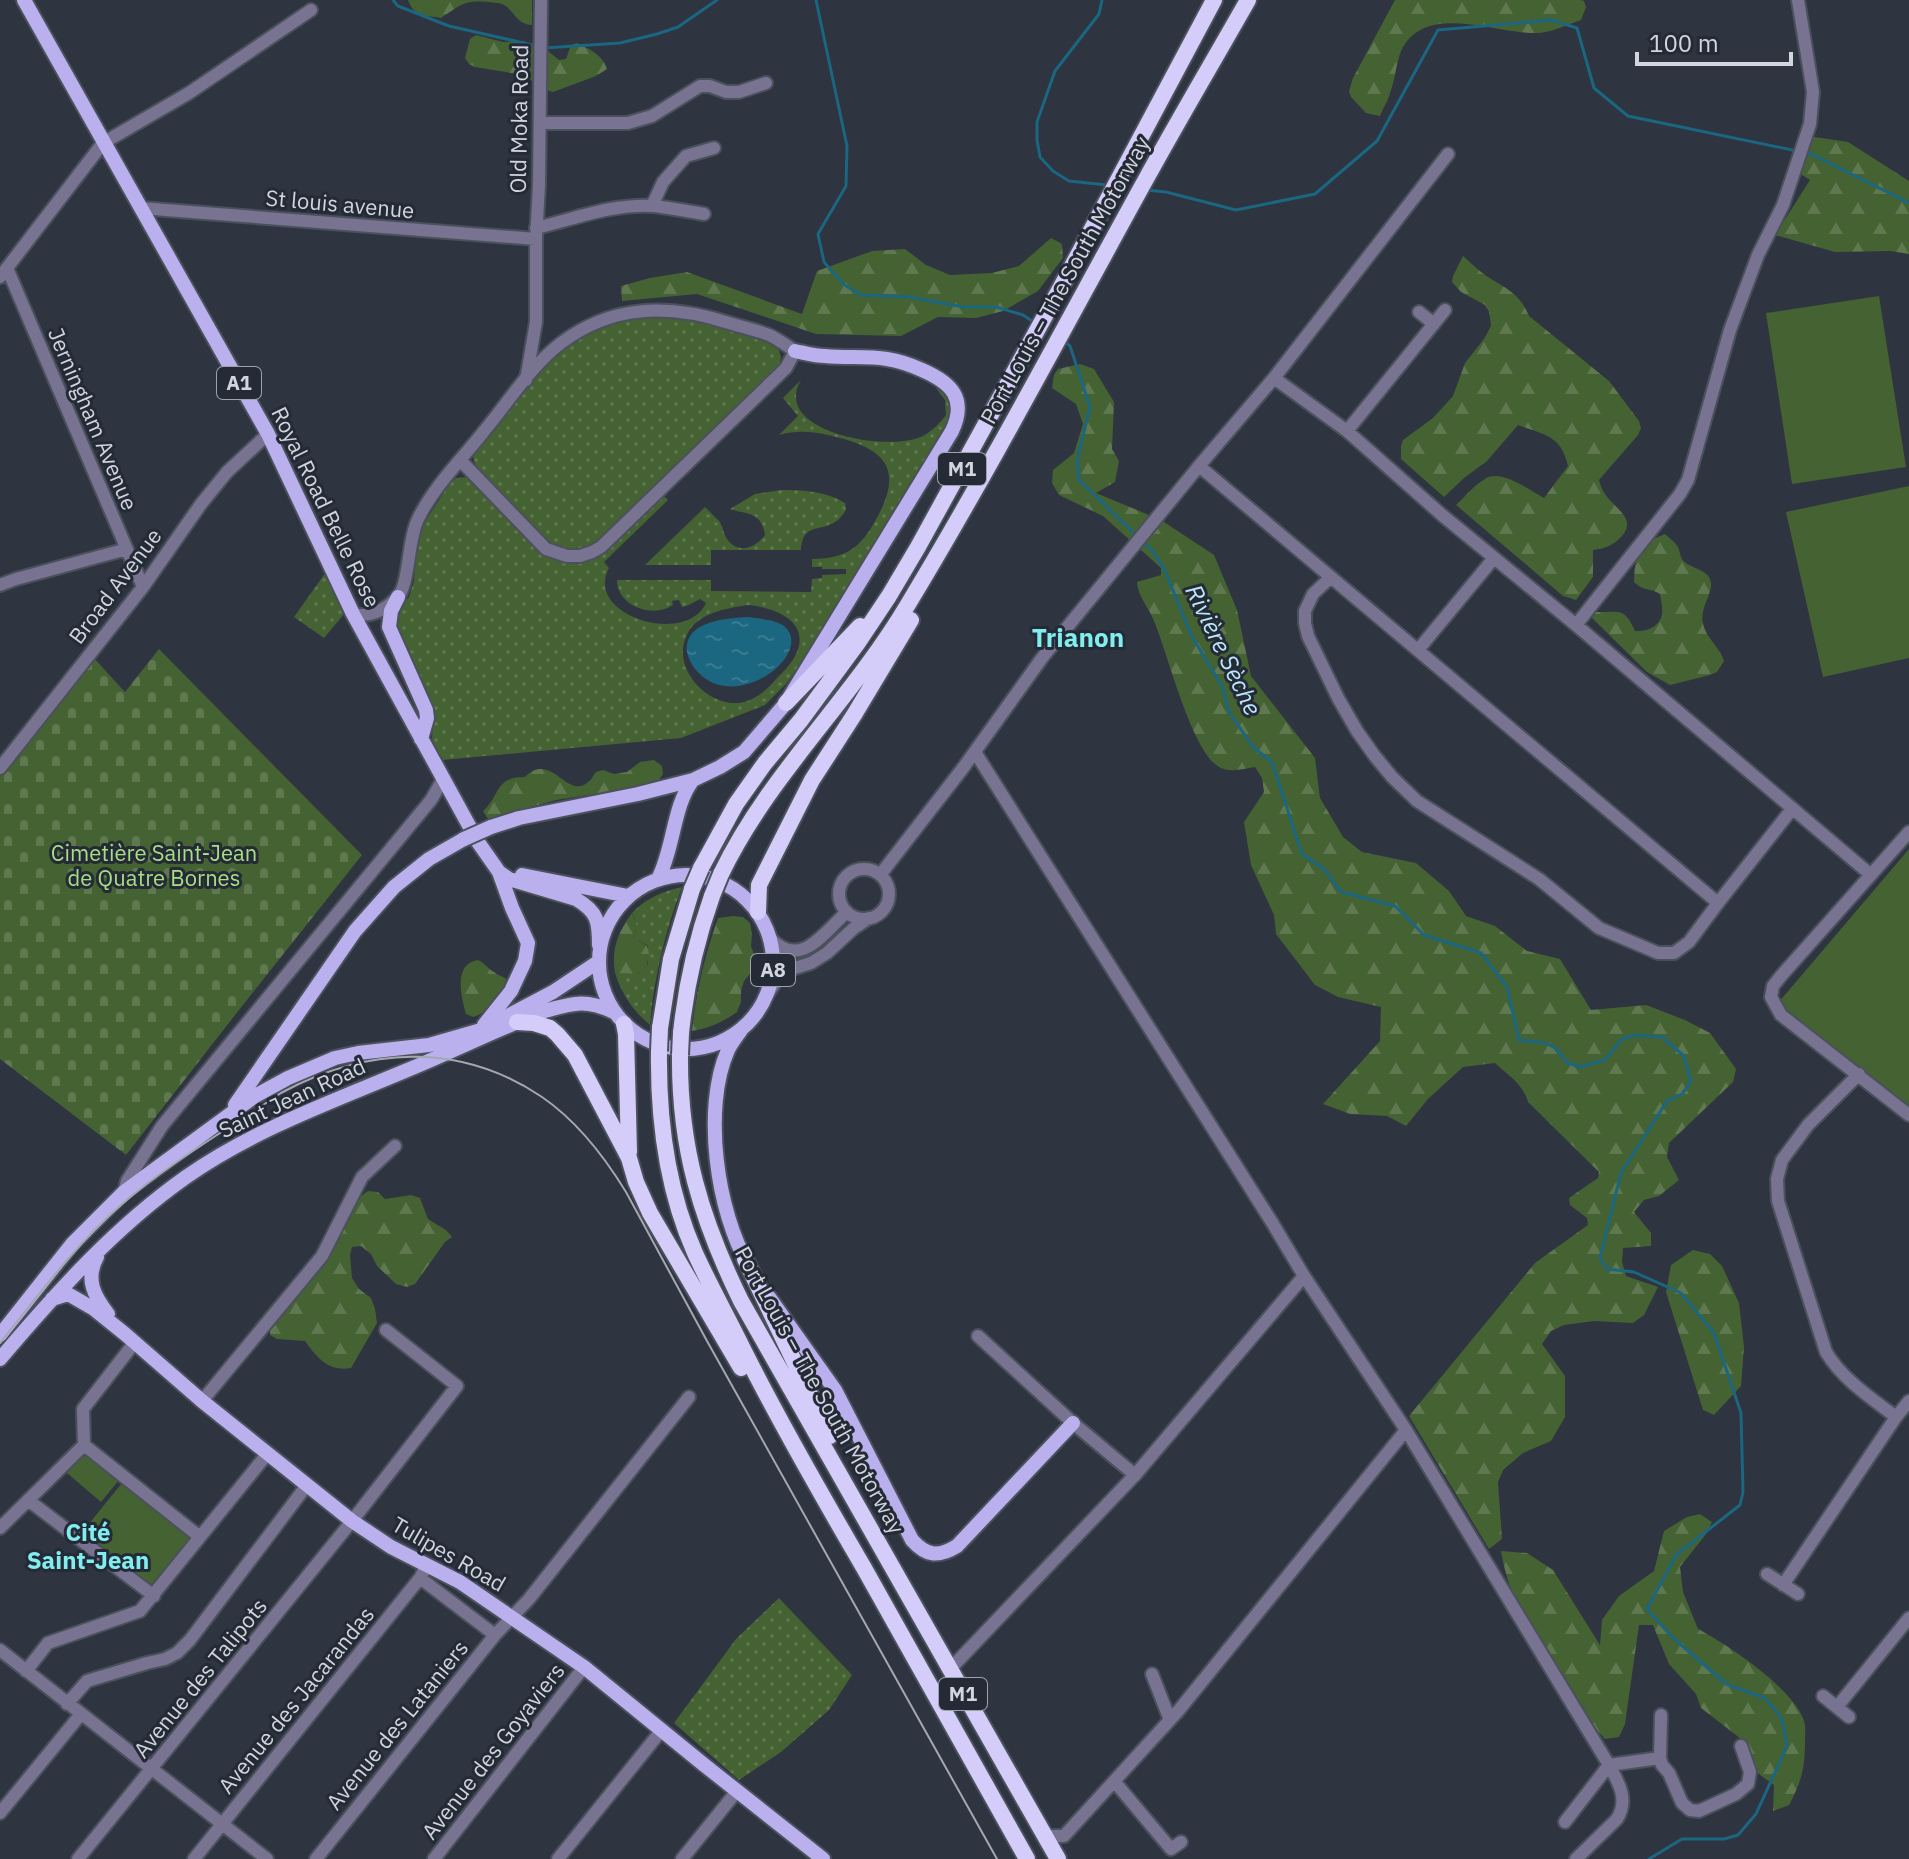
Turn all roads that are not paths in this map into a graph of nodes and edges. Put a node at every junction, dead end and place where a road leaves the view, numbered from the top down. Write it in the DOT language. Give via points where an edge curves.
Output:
graph roads {
  1 [pos="24,0"];
  2 [pos="541,0"];
  3 [pos="1214,0"];
  4 [pos="1248,0"];
  5 [pos="1798,0"];
  6 [pos="311,10"];
  7 [pos="766,83"];
  8 [pos="540,123"];
  9 [pos="103,143"];
  10 [pos="714,148"];
  11 [pos="1448,154"];
  12 [pos="652,206"];
  13 [pos="140,208"];
  14 [pos="704,214"];
  15 [pos="536,234"];
  16 [pos="4,272"];
  17 [pos="1445,310"];
  18 [pos="1419,312"];
  19 [pos="1434,324"];
  20 [pos="795,351"];
  21 [pos="1274,378"];
  22 [pos="526,380"];
  23 [pos="1347,431"];
  24 [pos="268,434"];
  25 [pos="461,461"];
  26 [pos="1199,466"];
  27 [pos="951,531"];
  28 [pos="127,549"];
  29 [pos="1494,558"];
  30 [pos="1331,577"];
  31 [pos="0,585"];
  32 [pos="143,587"];
  33 [pos="889,596"];
  34 [pos="398,597"];
  35 [pos="353,614"];
  36 [pos="1576,625"];
  37 [pos="1418,650"];
  38 [pos="786,703"];
  39 [pos="421,739"];
  40 [pos="975,752"];
  41 [pos="0,768"];
  42 [pos="441,774"];
  43 [pos="693,780"];
  44 [pos="1792,809"];
  45 [pos="1909,832"];
  46 [pos="497,869"];
  47 [pos="880,875"];
  48 [pos="1871,875"];
  49 [pos="658,879"];
  50 [pos="628,896"];
  51 [pos="1718,903"];
  52 [pos="758,912"];
  53 [pos="847,912"];
  54 [pos="869,918"];
  55 [pos="771,939"];
  56 [pos="599,945"];
  57 [pos="598,962"];
  58 [pos="769,992"];
  59 [pos="619,1018"];
  60 [pos="517,1022"];
  61 [pos="741,1030"];
  62 [pos="482,1033"];
  63 [pos="1859,1074"];
  64 [pos="228,1115"];
  65 [pos="1909,1115"];
  66 [pos="395,1146"];
  67 [pos="629,1158"];
  68 [pos="124,1192"];
  69 [pos="118,1232"];
  70 [pos="745,1259"];
  71 [pos="1304,1276"];
  72 [pos="52,1299"];
  73 [pos="386,1330"];
  74 [pos="0,1335"];
  75 [pos="978,1336"];
  76 [pos="130,1338"];
  77 [pos="0,1359"];
  78 [pos="689,1397"];
  79 [pos="202,1401"];
  80 [pos="1909,1401"];
  81 [pos="1896,1417"];
  82 [pos="1073,1423"];
  83 [pos="783,1429"];
  84 [pos="1406,1430"];
  85 [pos="84,1445"];
  86 [pos="268,1453"];
  87 [pos="1135,1475"];
  88 [pos="307,1485"];
  89 [pos="28,1500"];
  90 [pos="352,1521"];
  91 [pos="871,1527"];
  92 [pos="0,1528"];
  93 [pos="200,1537"];
  94 [pos="423,1572"];
  95 [pos="1767,1574"];
  96 [pos="1783,1585"];
  97 [pos="1798,1594"];
  98 [pos="154,1596"];
  99 [pos="511,1617"];
  100 [pos="1909,1618"];
  101 [pos="495,1635"];
  102 [pos="2,1656"];
  103 [pos="953,1666"];
  104 [pos="584,1667"];
  105 [pos="26,1671"];
  106 [pos="1152,1674"];
  107 [pos="1823,1696"];
  108 [pos="67,1704"];
  109 [pos="1837,1707"];
  110 [pos="81,1714"];
  111 [pos="1661,1715"];
  112 [pos="1849,1717"];
  113 [pos="1170,1720"];
  114 [pos="661,1731"];
  115 [pos="1741,1746"];
  116 [pos="1660,1758"];
  117 [pos="1609,1765"];
  118 [pos="151,1769"];
  119 [pos="1114,1781"];
  120 [pos="737,1791"];
  121 [pos="0,1813"];
  122 [pos="1565,1822"];
  123 [pos="223,1824"];
  124 [pos="1051,1846"];
  125 [pos="1178,1850"];
  126 [pos="805,1854"];
  127 [pos="78,1859"];
  128 [pos="194,1859"];
  129 [pos="267,1859"];
  130 [pos="316,1859"];
  131 [pos="434,1859"];
  132 [pos="558,1859"];
  133 [pos="682,1859"];
  134 [pos="823,1859"];
  135 [pos="1027,1859"];
  136 [pos="1072,1859"];
  137 [pos="1576,1859"];
  1 -- 9 [label="main road, Royal Road Belle Rose / A1"];
  2 -- 8 [label="street, Old Moka Road"];
  3 -- 33 [label="highway, Port Louis – The South Motorway / M1"];
  4 -- 27 [label="highway, Port Louis – The South Motorway / M1"];
  5 -- 36 [label="street" via="1813,92 1810,124 1783,205 1730,330 1684,488"];
  6 -- 9 [label="street" via="189,93"];
  7 -- 8 [label="street" via="739,92 700,86 652,116 628,123"];
  8 -- 15 [label="street, Old Moka Road"];
  9 -- 13 [label="main road, Royal Road Belle Rose / A1"];
  9 -- 16 [label="street"];
  10 -- 12 [label="street" via="686,156 663,182"];
  11 -- 21 [label="street"];
  12 -- 14 [label="street, St louis avenue"];
  12 -- 15 [label="street, St louis avenue" via="604,211"];
  13 -- 15 [label="street, St louis avenue"];
  13 -- 24 [label="main road, Royal Road Belle Rose / A1"];
  15 -- 22 [label="street, Old Moka Road" via="536,322"];
  16 -- 28 [label="street, Jerningham Avenue"];
  17 -- 19 [label="street"];
  18 -- 19 [label="street"];
  19 -- 23 [label="street"];
  20 -- 22 [label="street" via="771,336 712,317 643,310 577,333"];
  20 -- 25 [label="street" via="786,368 601,547 580,556 546,549"];
  20 -- 38 [label="main road" via="902,362 944,381 959,413"];
  21 -- 23 [label="street"];
  21 -- 26 [label="street"];
  22 -- 25 [label="street"];
  23 -- 29 [label="street"];
  24 -- 32 [label="street, Broad Avenue" via="227,472"];
  24 -- 35 [label="main road, Royal Road Belle Rose / A1"];
  25 -- 34 [label="street" via="419,517"];
  26 -- 30 [label="street"];
  26 -- 40 [label="street" via="1042,658"];
  27 -- 52 [label="highway" via="917,610 812,780 759,885"];
  27 -- 91 [label="highway, Port Louis – The South Motorway / M1, bridge" via="881,647 760,806 732,852 699,935 681,1033 687,1153 715,1247"];
  28 -- 31 [label="street"];
  28 -- 32 [label="street, Jerningham Avenue"];
  29 -- 36 [label="street"];
  29 -- 37 [label="street"];
  30 -- 37 [label="street"];
  30 -- 51 [label="street" via="1305,611 1308,636 1357,731 1417,801 1539,879 1599,928 1658,953 1674,953 1689,942"];
  32 -- 41 [label="street, Broad Avenue"];
  33 -- 38 [label="highway"];
  33 -- 83 [label="highway, Port Louis – The South Motorway / M1, bridge" via="722,826 677,935 660,1028 661,1123 674,1191 695,1252"];
  34 -- 35 [label="street" via="370,615"];
  34 -- 39 [label="main road" via="389,627 426,710"];
  35 -- 39 [label="main road, Royal Road Belle Rose / A1"];
  36 -- 44 [label="street"];
  37 -- 51 [label="street"];
  38 -- 43 [label="main road" via="744,752"];
  39 -- 42 [label="main road, Royal Road Belle Rose / A1"];
  40 -- 47 [label="street"];
  40 -- 71 [label="street"];
  42 -- 46 [label="main road, Royal Road Belle Rose / A1"];
  42 -- 68 [label="street" via="431,800 162,1126"];
  43 -- 49 [label="main road"];
  43 -- 64 [label="main road, bridge" via="519,818 429,859 394,887 355,931"];
  44 -- 48 [label="street"];
  44 -- 51 [label="street"];
  45 -- 48 [label="street"];
  46 -- 50 [label="main road"];
  46 -- 56 [label="main road" via="509,879 584,904 599,922"];
  46 -- 62 [label="main road, Royal Road Belle Rose" via="528,943 511,991"];
  47 -- 53 [label="street" via="858,870 845,878 839,891"];
  47 -- 54 [label="street" via="889,898 884,909"];
  48 -- 63 [label="street" via="1781,976 1771,997 1781,1015"];
  49 -- 50 [label="main road, A8"];
  49 -- 52 [label="main road, A8" via="712,878 738,892"];
  50 -- 56 [label="main road, A8" via="613,913"];
  52 -- 55 [label="main road, A8"];
  53 -- 54 [label="street"];
  53 -- 55 [label="street" via="803,951 779,947"];
  54 -- 58 [label="street" via="811,963 782,972"];
  55 -- 58 [label="main road, A8"];
  56 -- 57 [label="main road, A8"];
  57 -- 59 [label="main road, A8" via="605,997"];
  57 -- 62 [label="main road, A8"];
  58 -- 61 [label="main road, A8"];
  59 -- 60 [label="main road, A8" via="599,1005 578,1003"];
  59 -- 61 [label="main road, A8" via="641,1037 682,1049 723,1041"];
  59 -- 67 [label="highway" via="626,1034"];
  60 -- 62 [label="main road, A8"];
  60 -- 67 [label="highway" via="550,1028 575,1055"];
  61 -- 70 [label="main road" via="722,1067 714,1129 726,1210"];
  62 -- 64 [label="main road, A8" via="335,1058 288,1078"];
  62 -- 69 [label="main road, Saint Jean Road / A8" via="240,1144 185,1178"];
  63 -- 65 [label="street"];
  63 -- 81 [label="street" via="1782,1160 1778,1201 1826,1352 1854,1384"];
  64 -- 68 [label="main road, Saint Jean Road"];
  66 -- 79 [label="street" via="362,1177 322,1256"];
  67 -- 83 [label="highway" via="650,1213 751,1385"];
  68 -- 74 [label="main road, Saint Jean Road" via="72,1244"];
  69 -- 72 [label="main road, Saint Jean Road / A8"];
  69 -- 76 [label="main road" via="96,1258 91,1280 103,1308"];
  70 -- 82 [label="main road" via="835,1390 920,1548 932,1554 957,1546"];
  70 -- 91 [label="highway" via="869,1512"];
  71 -- 84 [label="street"];
  71 -- 87 [label="street"];
  72 -- 76 [label="main road, Tulipes Road" via="74,1296"];
  72 -- 77 [label="main road, Saint Jean Road / A8"];
  73 -- 90 [label="street, Avenue des Talipots" via="457,1386"];
  75 -- 82 [label="street"];
  76 -- 79 [label="main road, Tulipes Road"];
  76 -- 85 [label="street" via="83,1409"];
  78 -- 99 [label="street, Avenue des Lataniers"];
  79 -- 86 [label="main road, Tulipes Road"];
  80 -- 81 [label="street"];
  81 -- 96 [label="street"];
  82 -- 87 [label="street"];
  83 -- 135 [label="highway, Port Louis – The South Motorway / M1"];
  84 -- 113 [label="street"];
  84 -- 117 [label="street"];
  85 -- 89 [label="street"];
  85 -- 93 [label="street"];
  86 -- 88 [label="main road, Tulipes Road"];
  86 -- 93 [label="street"];
  87 -- 103 [label="street"];
  88 -- 90 [label="main road, Tulipes Road"];
  88 -- 108 [label="street" via="177,1653 87,1681"];
  89 -- 92 [label="street"];
  89 -- 98 [label="street"];
  90 -- 94 [label="main road, Tulipes Road"];
  90 -- 118 [label="street, Avenue des Talipots"];
  91 -- 124 [label="highway, Port Louis – The South Motorway / M1"];
  93 -- 98 [label="street"];
  94 -- 99 [label="main road, Tulipes Road" via="460,1582"];
  94 -- 101 [label="street"];
  94 -- 123 [label="street, Avenue des Jacarandas"];
  95 -- 96 [label="street"];
  96 -- 97 [label="street"];
  98 -- 105 [label="street" via="140,1611 48,1643"];
  99 -- 101 [label="street, Avenue des Lataniers"];
  99 -- 104 [label="main road, Tulipes Road"];
  100 -- 109 [label="street"];
  101 -- 130 [label="street, Avenue des Lataniers"];
  102 -- 105 [label="street"];
  104 -- 114 [label="main road, Tulipes Road"];
  104 -- 131 [label="street, Avenue des Goyaviers"];
  105 -- 108 [label="street"];
  106 -- 113 [label="street"];
  107 -- 109 [label="street"];
  108 -- 110 [label="street"];
  109 -- 112 [label="street"];
  110 -- 118 [label="street"];
  110 -- 121 [label="street"];
  111 -- 116 [label="street"];
  113 -- 119 [label="street"];
  114 -- 120 [label="main road, Tulipes Road"];
  114 -- 132 [label="street"];
  115 -- 116 [label="street" via="1750,1772 1748,1784 1699,1811 1682,1803"];
  116 -- 117 [label="street"];
  117 -- 122 [label="street"];
  117 -- 137 [label="street" via="1623,1795 1621,1812"];
  118 -- 123 [label="street"];
  118 -- 127 [label="street, Avenue des Talipots"];
  119 -- 124 [label="street"];
  119 -- 125 [label="street"];
  120 -- 126 [label="main road, Tulipes Road"];
  120 -- 133 [label="street"];
  123 -- 128 [label="street, Avenue des Jacarandas"];
  123 -- 129 [label="street"];
  124 -- 136 [label="highway"];
  126 -- 134 [label="main road, Tulipes Road"];
}
